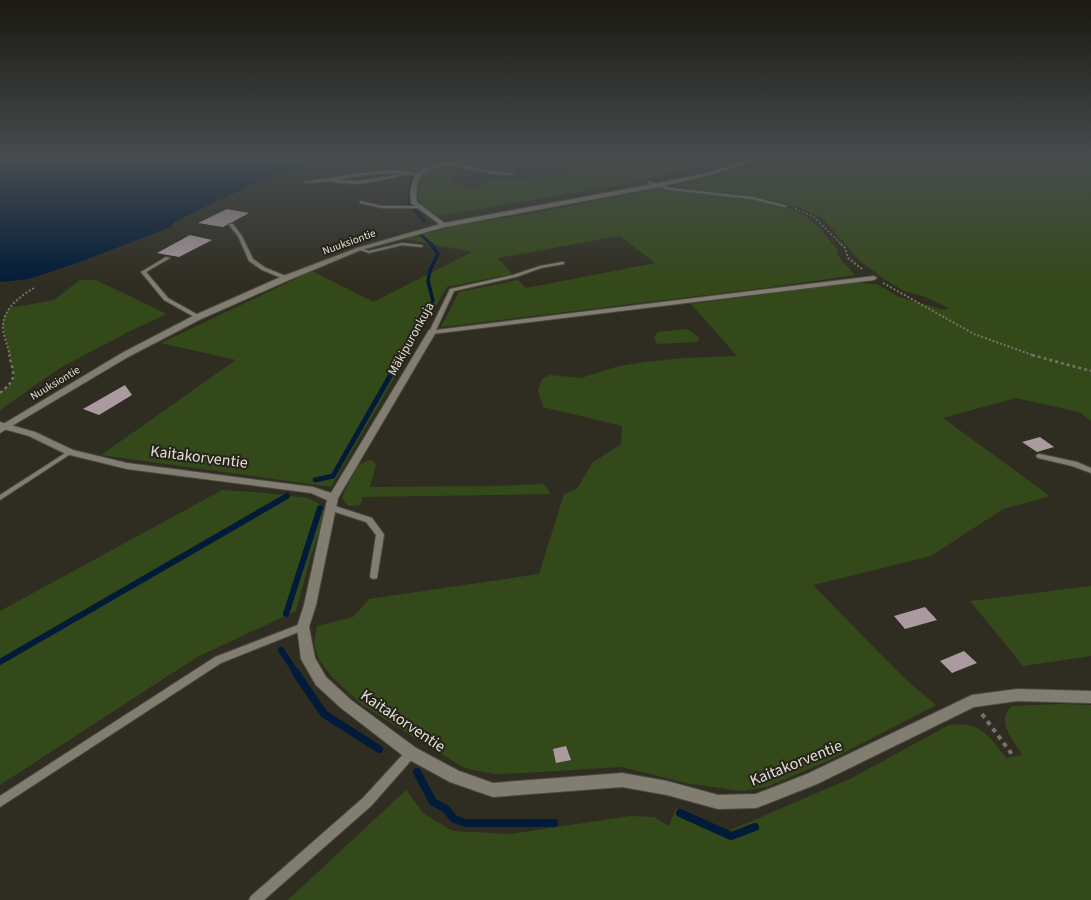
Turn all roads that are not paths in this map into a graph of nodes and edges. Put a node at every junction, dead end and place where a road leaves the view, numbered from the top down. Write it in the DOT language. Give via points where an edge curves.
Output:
graph roads {
  1 [pos="414,200"];
  2 [pos="578,200"];
  3 [pos="760,200"];
  4 [pos="362,202"];
  5 [pos="418,206"];
  6 [pos="784,206"];
  7 [pos="231,225"];
  8 [pos="444,225"];
  9 [pos="421,246"];
  10 [pos="360,249"];
  11 [pos="168,258"];
  12 [pos="562,263"];
  13 [pos="286,278"];
  14 [pos="874,278"];
  15 [pos="198,317"];
  16 [pos="432,332"];
  17 [pos="2,427"];
  18 [pos="70,452"];
  19 [pos="1040,456"];
  20 [pos="1091,471"];
  21 [pos="0,498"];
  22 [pos="332,503"];
  23 [pos="374,576"];
  24 [pos="303,627"];
  25 [pos="1091,697"];
  26 [pos="411,753"];
  27 [pos="0,802"];
  28 [pos="255,900"];
  1 -- 5 [label="street"];
  2 -- 8 [label="street, Nuuksiontie"];
  3 -- 6 [label="lane"];
  4 -- 5 [label="lane" via="382,207"];
  5 -- 8 [label="street"];
  7 -- 13 [label="lane" via="240,236 251,260 264,269"];
  8 -- 10 [label="street, Nuuksiontie"];
  9 -- 10 [label="lane" via="402,244 369,252"];
  10 -- 13 [label="street, Nuuksiontie"];
  11 -- 15 [label="lane" via="142,272 166,300"];
  12 -- 16 [label="lane, Mäkipuronkuja" via="452,290"];
  13 -- 15 [label="street, Nuuksiontie"];
  14 -- 16 [label="lane"];
  15 -- 17 [label="street, Nuuksiontie" via="125,355"];
  16 -- 22 [label="street, Mäkipuronkuja"];
  17 -- 18 [label="street, Kaitakorventie" via="32,434"];
  18 -- 21 [label="lane"];
  18 -- 22 [label="street, Kaitakorventie" via="127,466 313,490"];
  19 -- 20 [label="lane"];
  22 -- 23 [label="lane" via="368,520 380,535"];
  22 -- 24 [label="street, Kaitakorventie"];
  24 -- 26 [label="street, Kaitakorventie" via="308,659 321,681 346,704"];
  24 -- 27 [label="lane" via="218,660"];
  25 -- 26 [label="street, Kaitakorventie" via="1031,694 972,701 812,780 756,801 718,802 667,788 622,780 493,790 455,777"];
  26 -- 28 [label="lane" via="367,802"];
}
